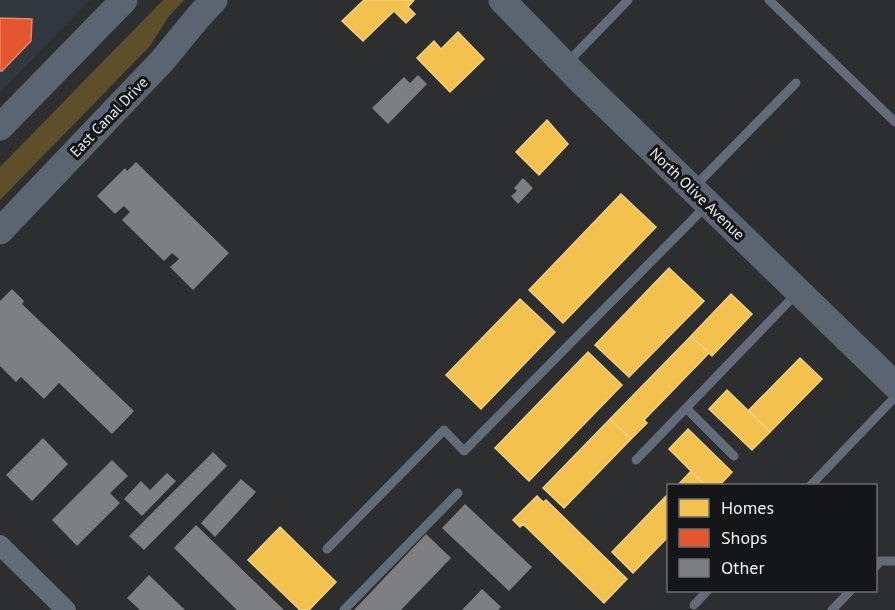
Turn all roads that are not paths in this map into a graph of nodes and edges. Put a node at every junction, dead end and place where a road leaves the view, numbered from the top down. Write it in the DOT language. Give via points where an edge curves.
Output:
graph roads {
  1 [pos="124,0"];
  2 [pos="214,0"];
  3 [pos="501,0"];
  4 [pos="628,0"];
  5 [pos="769,0"];
  6 [pos="565,65"];
  7 [pos="796,83"];
  8 [pos="895,122"];
  9 [pos="0,127"];
  10 [pos="700,196"];
  11 [pos="0,231"];
  12 [pos="798,292"];
  13 [pos="895,385"];
  14 [pos="895,397"];
  15 [pos="686,408"];
  16 [pos="734,456"];
  17 [pos="636,460"];
  18 [pos="812,484"];
  19 [pos="458,494"];
  20 [pos="0,545"];
  21 [pos="327,549"];
  22 [pos="895,561"];
  23 [pos="877,565"];
  24 [pos="707,592"];
  25 [pos="850,592"];
  26 [pos="694,605"];
  27 [pos="66,610"];
  28 [pos="344,610"];
  29 [pos="832,610"];
  1 -- 9 [label="street"];
  2 -- 11 [label="street, East Canal Drive" via="162,61"];
  3 -- 6 [label="street, North Olive Avenue"];
  4 -- 6 [label="lane"];
  5 -- 8 [label="lane"];
  6 -- 10 [label="street, North Olive Avenue"];
  7 -- 10 [label="lane"];
  10 -- 12 [label="street, North Olive Avenue"];
  10 -- 21 [label="lane" via="464,450 444,430"];
  12 -- 13 [label="street, North Olive Avenue"];
  12 -- 15 [label="lane"];
  14 -- 18 [label="lane"];
  15 -- 16 [label="lane"];
  15 -- 17 [label="lane"];
  19 -- 28 [label="lane"];
  20 -- 27 [label="street"];
  22 -- 23 [label="lane" via="880,561"];
  24 -- 26 [label="lane"];
  25 -- 29 [label="lane"];
}
